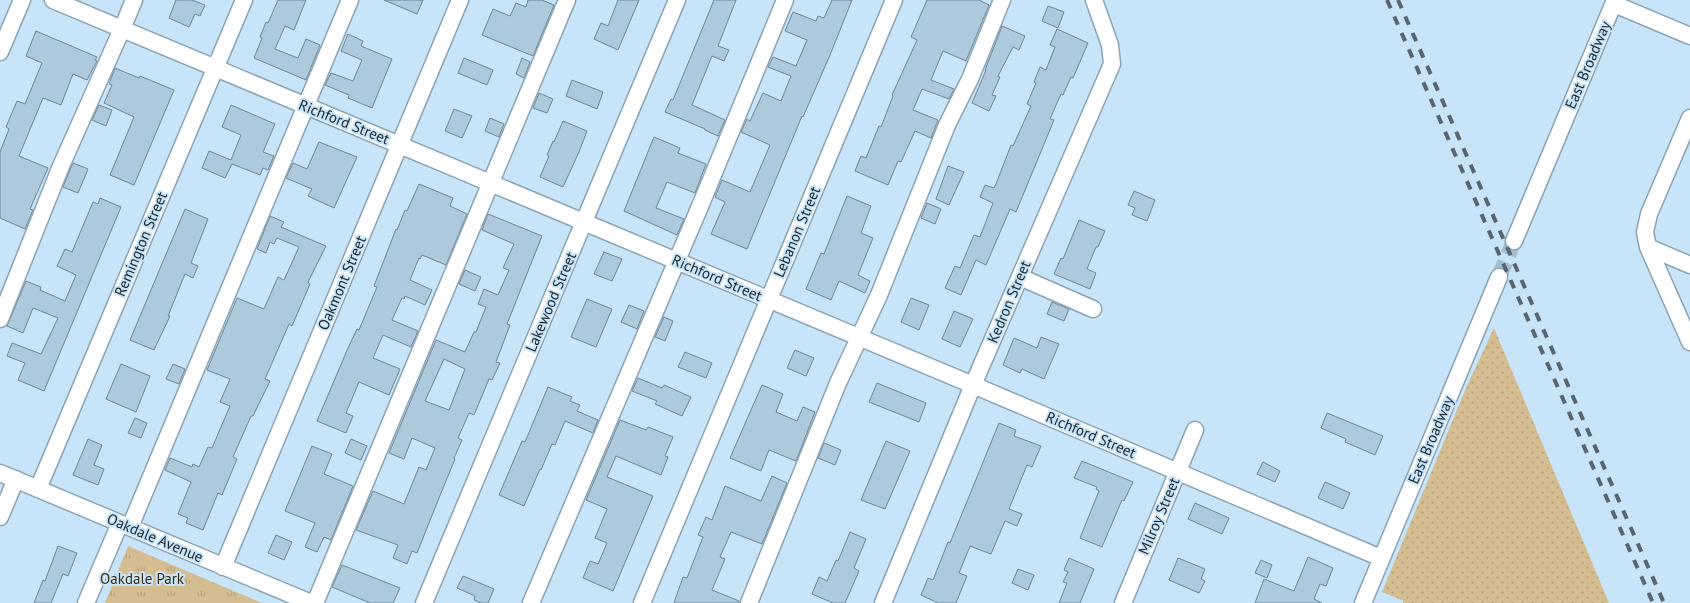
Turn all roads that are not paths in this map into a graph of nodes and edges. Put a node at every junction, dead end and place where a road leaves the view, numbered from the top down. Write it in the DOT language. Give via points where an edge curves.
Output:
graph roads {
  1 [pos="22,0"];
  2 [pos="53,0"];
  3 [pos="134,0"];
  4 [pos="244,0"];
  5 [pos="350,0"];
  6 [pos="460,0"];
  7 [pos="567,0"];
  8 [pos="677,0"];
  9 [pos="785,0"];
  10 [pos="894,0"];
  11 [pos="1002,0"];
  12 [pos="1094,0"];
  13 [pos="1614,2"];
  14 [pos="122,29"];
  15 [pos="1690,36"];
  16 [pos="0,52"];
  17 [pos="216,69"];
  18 [pos="307,106"];
  19 [pos="1690,118"];
  20 [pos="400,144"];
  21 [pos="1684,150"];
  22 [pos="491,183"];
  23 [pos="584,223"];
  24 [pos="1514,241"];
  25 [pos="1648,247"];
  26 [pos="676,261"];
  27 [pos="1690,265"];
  28 [pos="1020,277"];
  29 [pos="1499,277"];
  30 [pos="768,299"];
  31 [pos="1093,309"];
  32 [pos="0,319"];
  33 [pos="860,338"];
  34 [pos="1690,342"];
  35 [pos="973,385"];
  36 [pos="1195,430"];
  37 [pos="1178,472"];
  38 [pos="0,473"];
  39 [pos="16,479"];
  40 [pos="38,489"];
  41 [pos="0,517"];
  42 [pos="125,525"];
  43 [pos="1382,558"];
  44 [pos="223,566"];
  45 [pos="86,603"];
  46 [pos="311,603"];
  47 [pos="315,603"];
  48 [pos="424,603"];
  49 [pos="531,603"];
  50 [pos="642,603"];
  51 [pos="749,603"];
  52 [pos="883,603"];
  53 [pos="1123,603"];
  54 [pos="1363,603"];
  1 -- 16 [label="street"];
  2 -- 14 [label="street, Richford Street"];
  3 -- 14 [label="street"];
  4 -- 17 [label="street, Remington Street"];
  5 -- 18 [label="street"];
  6 -- 20 [label="street, Oakmont Street"];
  7 -- 22 [label="street"];
  8 -- 23 [label="street, Lakewood Street"];
  9 -- 26 [label="street"];
  10 -- 30 [label="street, Lebanon Street"];
  11 -- 33 [label="street"];
  12 -- 28 [label="street, Kedron Street" via="1110,45 1112,64"];
  13 -- 15 [label="street"];
  13 -- 24 [label="street, East Broadway"];
  14 -- 17 [label="street, Richford Street"];
  14 -- 32 [label="street" via="61,166"];
  17 -- 18 [label="street, Richford Street"];
  17 -- 40 [label="street, Remington Street"];
  18 -- 20 [label="street, Richford Street"];
  18 -- 42 [label="street"];
  19 -- 21 [label="street"];
  20 -- 22 [label="street, Richford Street"];
  20 -- 44 [label="street, Oakmont Street"];
  21 -- 25 [label="street" via="1649,214 1645,232"];
  22 -- 23 [label="street, Richford Street"];
  22 -- 47 [label="street"];
  23 -- 26 [label="street, Richford Street"];
  23 -- 48 [label="street, Lakewood Street"];
  25 -- 27 [label="street"];
  25 -- 34 [label="street"];
  26 -- 30 [label="street, Richford Street"];
  26 -- 49 [label="street"];
  28 -- 31 [label="street"];
  28 -- 35 [label="street, Kedron Street"];
  29 -- 43 [label="street, East Broadway"];
  30 -- 33 [label="street, Richford Street"];
  30 -- 50 [label="street, Lebanon Street"];
  33 -- 35 [label="street, Richford Street"];
  33 -- 51 [label="street" via="838,383"];
  35 -- 37 [label="street, Richford Street"];
  35 -- 52 [label="street, Kedron Street"];
  36 -- 37 [label="street, Milroy Street"];
  37 -- 43 [label="street, Richford Street"];
  37 -- 53 [label="street, Milroy Street"];
  38 -- 39 [label="street, Oakdale Avenue"];
  39 -- 40 [label="street, Oakdale Avenue"];
  39 -- 41 [label="street"];
  40 -- 42 [label="street, Oakdale Avenue"];
  42 -- 44 [label="street, Oakdale Avenue"];
  42 -- 45 [label="street"];
  43 -- 54 [label="street, East Broadway"];
  44 -- 46 [label="street, Oakdale Avenue"];
}
